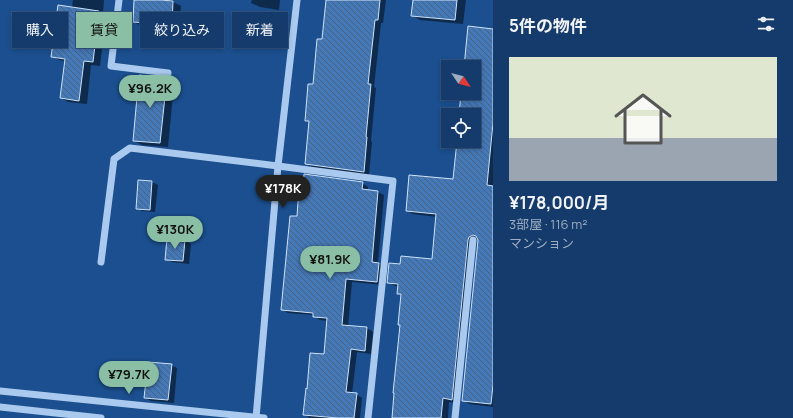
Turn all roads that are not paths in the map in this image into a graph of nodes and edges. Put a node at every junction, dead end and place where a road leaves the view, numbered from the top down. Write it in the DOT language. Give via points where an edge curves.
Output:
graph roads {
  1 [pos="119,0"];
  2 [pos="297,0"];
  3 [pos="168,73"];
  4 [pos="278,166"];
  5 [pos="473,240"];
  6 [pos="101,262"];
  7 [pos="0,391"];
  8 [pos="0,407"];
  9 [pos="101,418"];
  10 [pos="256,418"];
  11 [pos="264,418"];
  12 [pos="368,418"];
  13 [pos="455,418"];
  1 -- 3 [label="street" via="112,66"];
  2 -- 4 [label="street"];
  4 -- 6 [label="street" via="130,148 114,159"];
  4 -- 10 [label="street"];
  4 -- 12 [label="street" via="393,181"];
  5 -- 13 [label="street"];
  7 -- 10 [label="street"];
  8 -- 9 [label="street"];
  10 -- 11 [label="street"];
}
